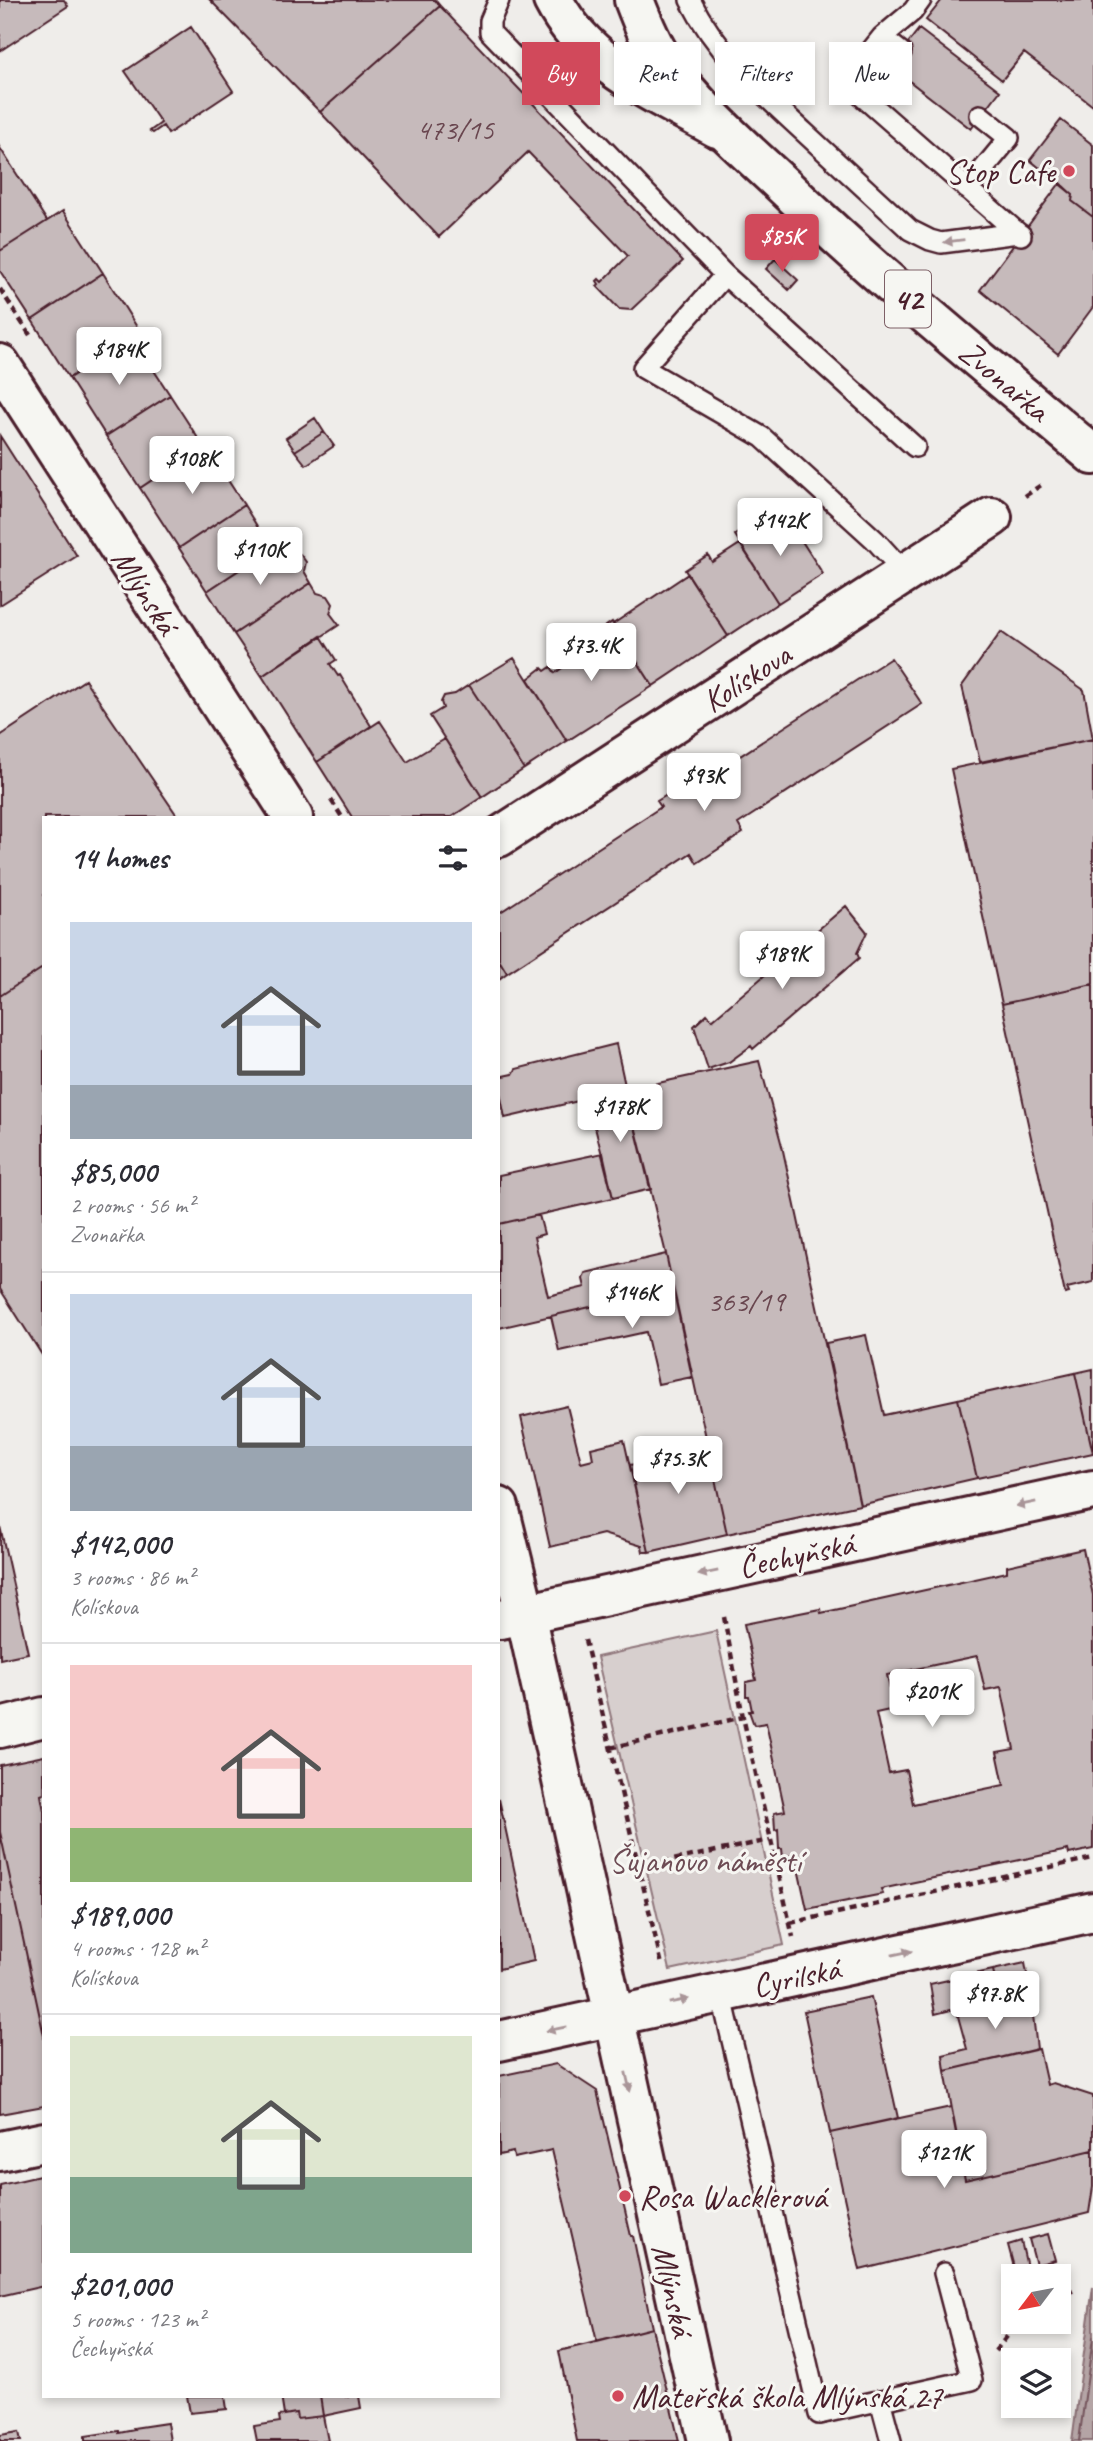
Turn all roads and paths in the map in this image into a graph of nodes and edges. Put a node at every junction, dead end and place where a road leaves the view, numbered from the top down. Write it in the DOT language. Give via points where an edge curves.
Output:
graph roads {
  1 [pos="499,0"];
  2 [pos="553,0"];
  3 [pos="634,0"];
  4 [pos="690,0"];
  5 [pos="921,0"];
  6 [pos="882,37"];
  7 [pos="888,42"];
  8 [pos="980,115"];
  9 [pos="730,135"];
  10 [pos="967,189"];
  11 [pos="725,275"];
  12 [pos="0,364"];
  13 [pos="915,447"];
  14 [pos="1093,455"];
  15 [pos="992,517"];
  16 [pos="906,574"];
  17 [pos="292,816"];
  18 [pos="500,836"];
  19 [pos="1093,1490"];
  20 [pos="500,1515"];
  21 [pos="512,1616"];
  22 [pos="724,1617"];
  23 [pos="587,1648"];
  24 [pos="743,1717"];
  25 [pos="42,1718"];
  26 [pos="0,1728"];
  27 [pos="610,1748"];
  28 [pos="770,1840"];
  29 [pos="1093,1858"];
  30 [pos="639,1867"];
  31 [pos="1093,1912"];
  32 [pos="790,1923"];
  33 [pos="796,1948"];
  34 [pos="665,1976"];
  35 [pos="721,1993"];
  36 [pos="613,2016"];
  37 [pos="500,2041"];
  38 [pos="42,2141"];
  39 [pos="0,2151"];
  40 [pos="944,2273"];
  41 [pos="880,2400"];
  42 [pos="708,2441"];
  43 [pos="891,2441"];
  1 -- 11 [label="lane" via="490,32"];
  2 -- 9 [label="street, Zvonařka" via="571,30 612,68"];
  3 -- 9 [label="street, Zvonařka / 42" via="663,60"];
  10 -- 4 [label="lane, one-way" via="1019,234 941,243 910,230 728,59"];
  5 -- 6 [label="lane"];
  6 -- 7 [label="lane"];
  6 -- 10 [label="lane" via="846,82"];
  8 -- 10 [label="lane" via="1009,138"];
  9 -- 14 [label="street, Zvonařka / 42" via="851,250"];
  11 -- 13 [label="lane"];
  11 -- 16 [label="lane" via="643,368 762,437"];
  12 -- 17 [label="street, Mlýnská"];
  15 -- 16 [label="street, Kolískova"];
  16 -- 18 [label="street, Kolískova"];
  19 -- 21 [label="street, Čechyňská, one-way"];
  20 -- 21 [label="street"];
  21 -- 36 [label="street"];
  22 -- 24 [label="path"];
  23 -- 27 [label="path"];
  24 -- 27 [label="path"];
  24 -- 28 [label="path"];
  25 -- 26 [label="street"];
  27 -- 30 [label="path"];
  28 -- 30 [label="path"];
  28 -- 32 [label="path"];
  29 -- 32 [label="path"];
  30 -- 34 [label="path"];
  35 -- 31 [label="street, Cyrilská, one-way"];
  32 -- 33 [label="path"];
  36 -- 35 [label="street, Cyrilská, one-way"];
  35 -- 41 [label="lane" via="819,2414"];
  36 -- 37 [label="street, Cyrilská, one-way"];
  36 -- 42 [label="street, Mlýnská, one-way"];
  38 -- 39 [label="street"];
  40 -- 41 [label="lane" via="972,2380"];
  41 -- 43 [label="lane"];
}
